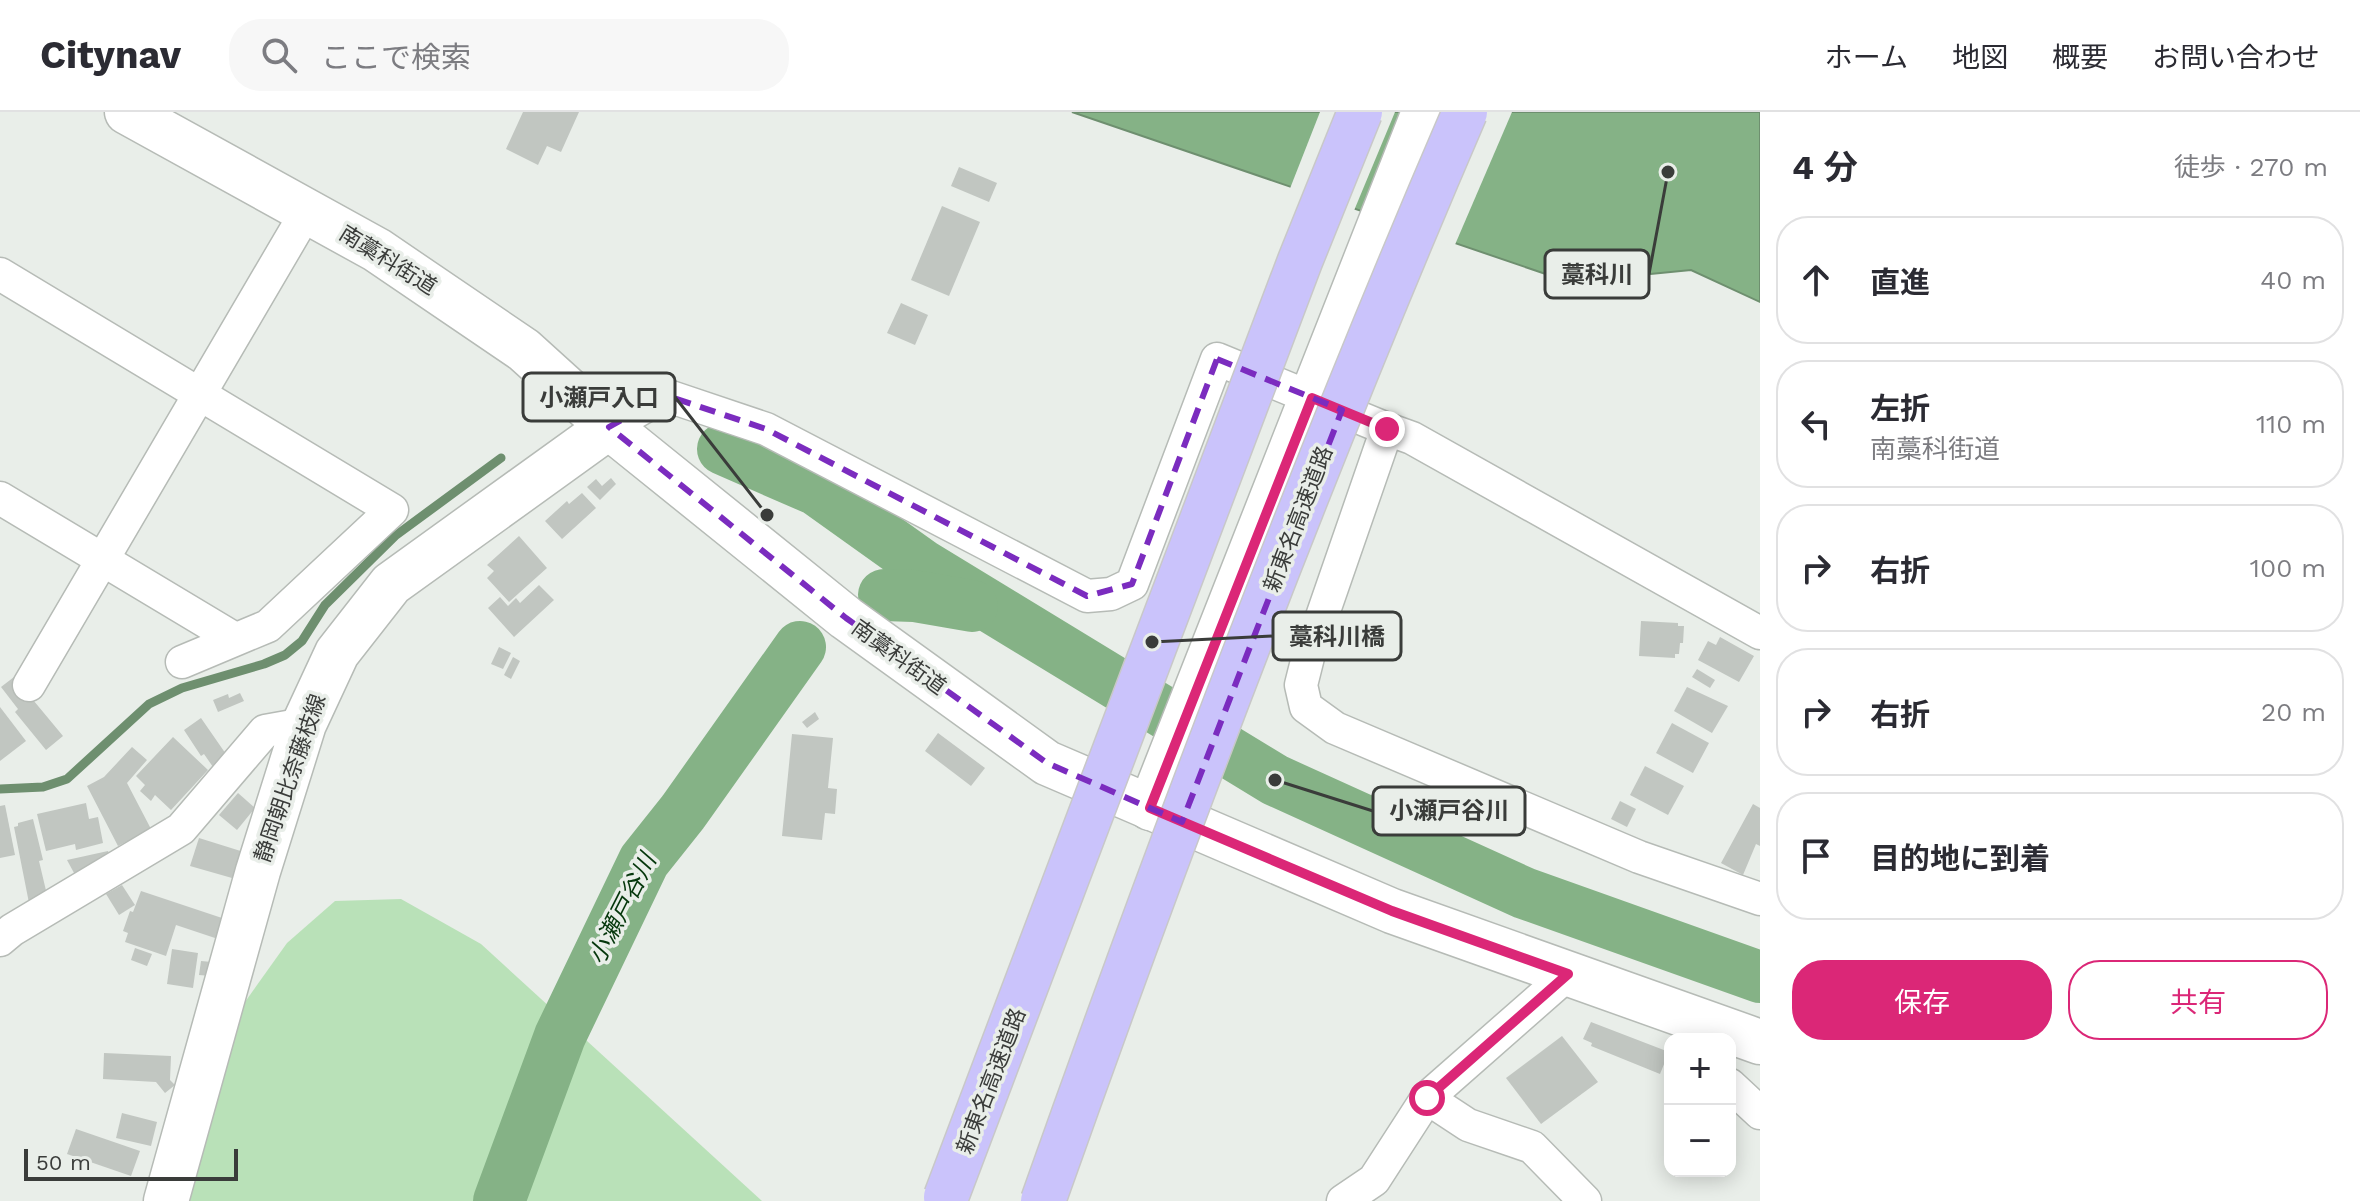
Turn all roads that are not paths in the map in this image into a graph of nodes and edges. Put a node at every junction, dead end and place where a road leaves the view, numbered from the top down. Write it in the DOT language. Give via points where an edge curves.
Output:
graph roads {
  1 [pos="127,112"];
  2 [pos="1360,112"];
  3 [pos="1424,112"];
  4 [pos="1465,112"];
  5 [pos="307,211"];
  6 [pos="0,274"];
  7 [pos="201,395"];
  8 [pos="1312,398"];
  9 [pos="609,427"];
  10 [pos="1387,429"];
  11 [pos="0,498"];
  12 [pos="104,560"];
  13 [pos="1760,633"];
  14 [pos="235,639"];
  15 [pos="182,662"];
  16 [pos="29,685"];
  17 [pos="304,724"];
  18 [pos="1150,808"];
  19 [pos="1760,899"];
  20 [pos="0,940"];
  21 [pos="1568,974"];
  22 [pos="1760,1042"];
  23 [pos="1736,1091"];
  24 [pos="1427,1098"];
  25 [pos="1760,1113"];
  26 [pos="946,1197"];
  27 [pos="166,1201"];
  28 [pos="1043,1201"];
  29 [pos="1343,1201"];
  30 [pos="1585,1201"];
  1 -- 5 [label="main road, 南藁科街道"];
  2 -- 26 [label="highway, 新東名高速道路, bridge"];
  3 -- 8 [label="main road"];
  4 -- 28 [label="highway, 新東名高速道路, bridge" via="1232,687"];
  5 -- 7 [label="street"];
  5 -- 9 [label="main road, 南藁科街道" via="377,250 524,350"];
  6 -- 7 [label="street"];
  7 -- 12 [label="street"];
  7 -- 14 [label="street" via="392,510 268,626"];
  8 -- 9 [label="street" via="1217,359 1132,584 1111,594 1087,596 766,429 665,395"];
  8 -- 10 [label="street"];
  8 -- 18 [label="main road"];
  9 -- 17 [label="main road, 静岡朝比奈藤枝線" via="391,584 337,653"];
  9 -- 18 [label="main road, 南藁科街道" via="846,618 1047,763"];
  10 -- 13 [label="street" via="1412,438"];
  10 -- 19 [label="street" via="1308,657 1301,685 1306,707 1335,728 1639,857"];
  11 -- 12 [label="street"];
  12 -- 14 [label="street"];
  12 -- 16 [label="street"];
  14 -- 15 [label="street"];
  17 -- 20 [label="street" via="265,731 181,829"];
  17 -- 27 [label="main road, 静岡朝比奈藤枝線"];
  18 -- 21 [label="main road, 南藁科街道" via="1392,911"];
  21 -- 22 [label="main road, 南藁科街道"];
  21 -- 24 [label="street"];
  23 -- 25 [label="street"];
  24 -- 29 [label="street" via="1374,1180"];
  24 -- 30 [label="street" via="1468,1125 1532,1147"];
}
